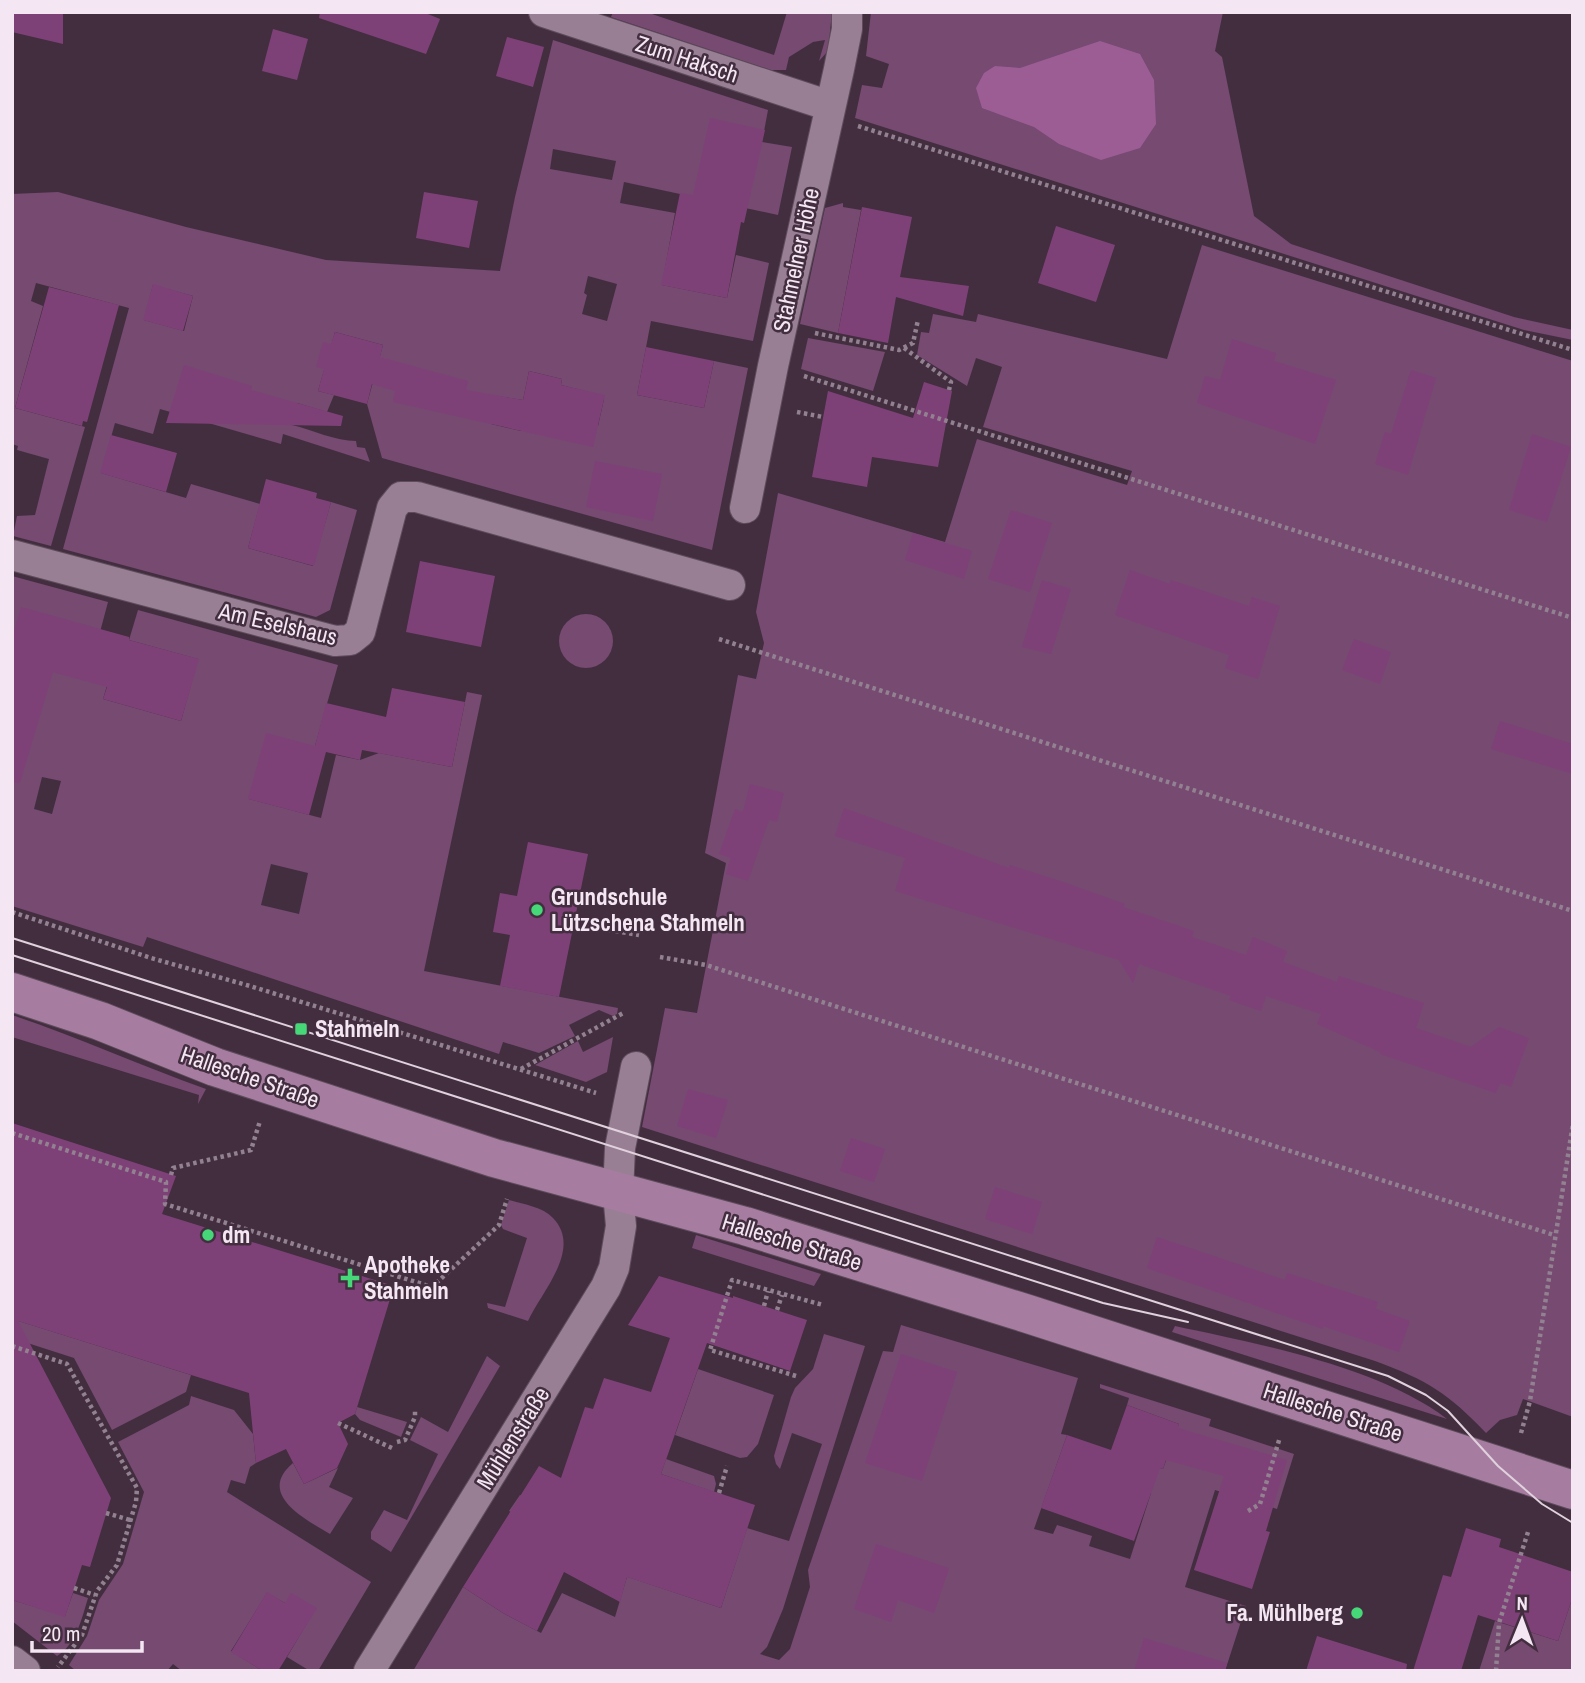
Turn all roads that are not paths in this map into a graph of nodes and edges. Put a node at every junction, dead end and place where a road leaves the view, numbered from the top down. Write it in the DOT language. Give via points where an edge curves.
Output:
graph roads {
  1 [pos="544,12"];
  2 [pos="847,12"];
  3 [pos="828,112"];
  4 [pos="745,508"];
  5 [pos="12,555"];
  6 [pos="730,585"];
  7 [pos="12,992"];
  8 [pos="636,1067"];
  9 [pos="618,1193"];
  10 [pos="1573,1490"];
  11 [pos="12,1661"];
  12 [pos="25,1671"];
  13 [pos="369,1671"];
  1 -- 3 [label="street, Zum Haksch"];
  2 -- 3 [label="street, Stahmelner Höhe"];
  3 -- 4 [label="street, Stahmelner Höhe"];
  5 -- 6 [label="street, Am Eselshaus" via="335,641 350,640 360,632 392,508 401,497 417,497"];
  7 -- 9 [label="street, Hallesche Straße" via="215,1067 530,1170"];
  8 -- 9 [label="street" via="620,1148"];
  9 -- 10 [label="street, Hallesche Straße" via="745,1226"];
  9 -- 13 [label="street, Mühlenstraße" via="620,1237 606,1287"];
  11 -- 12 [label="street"];
}
